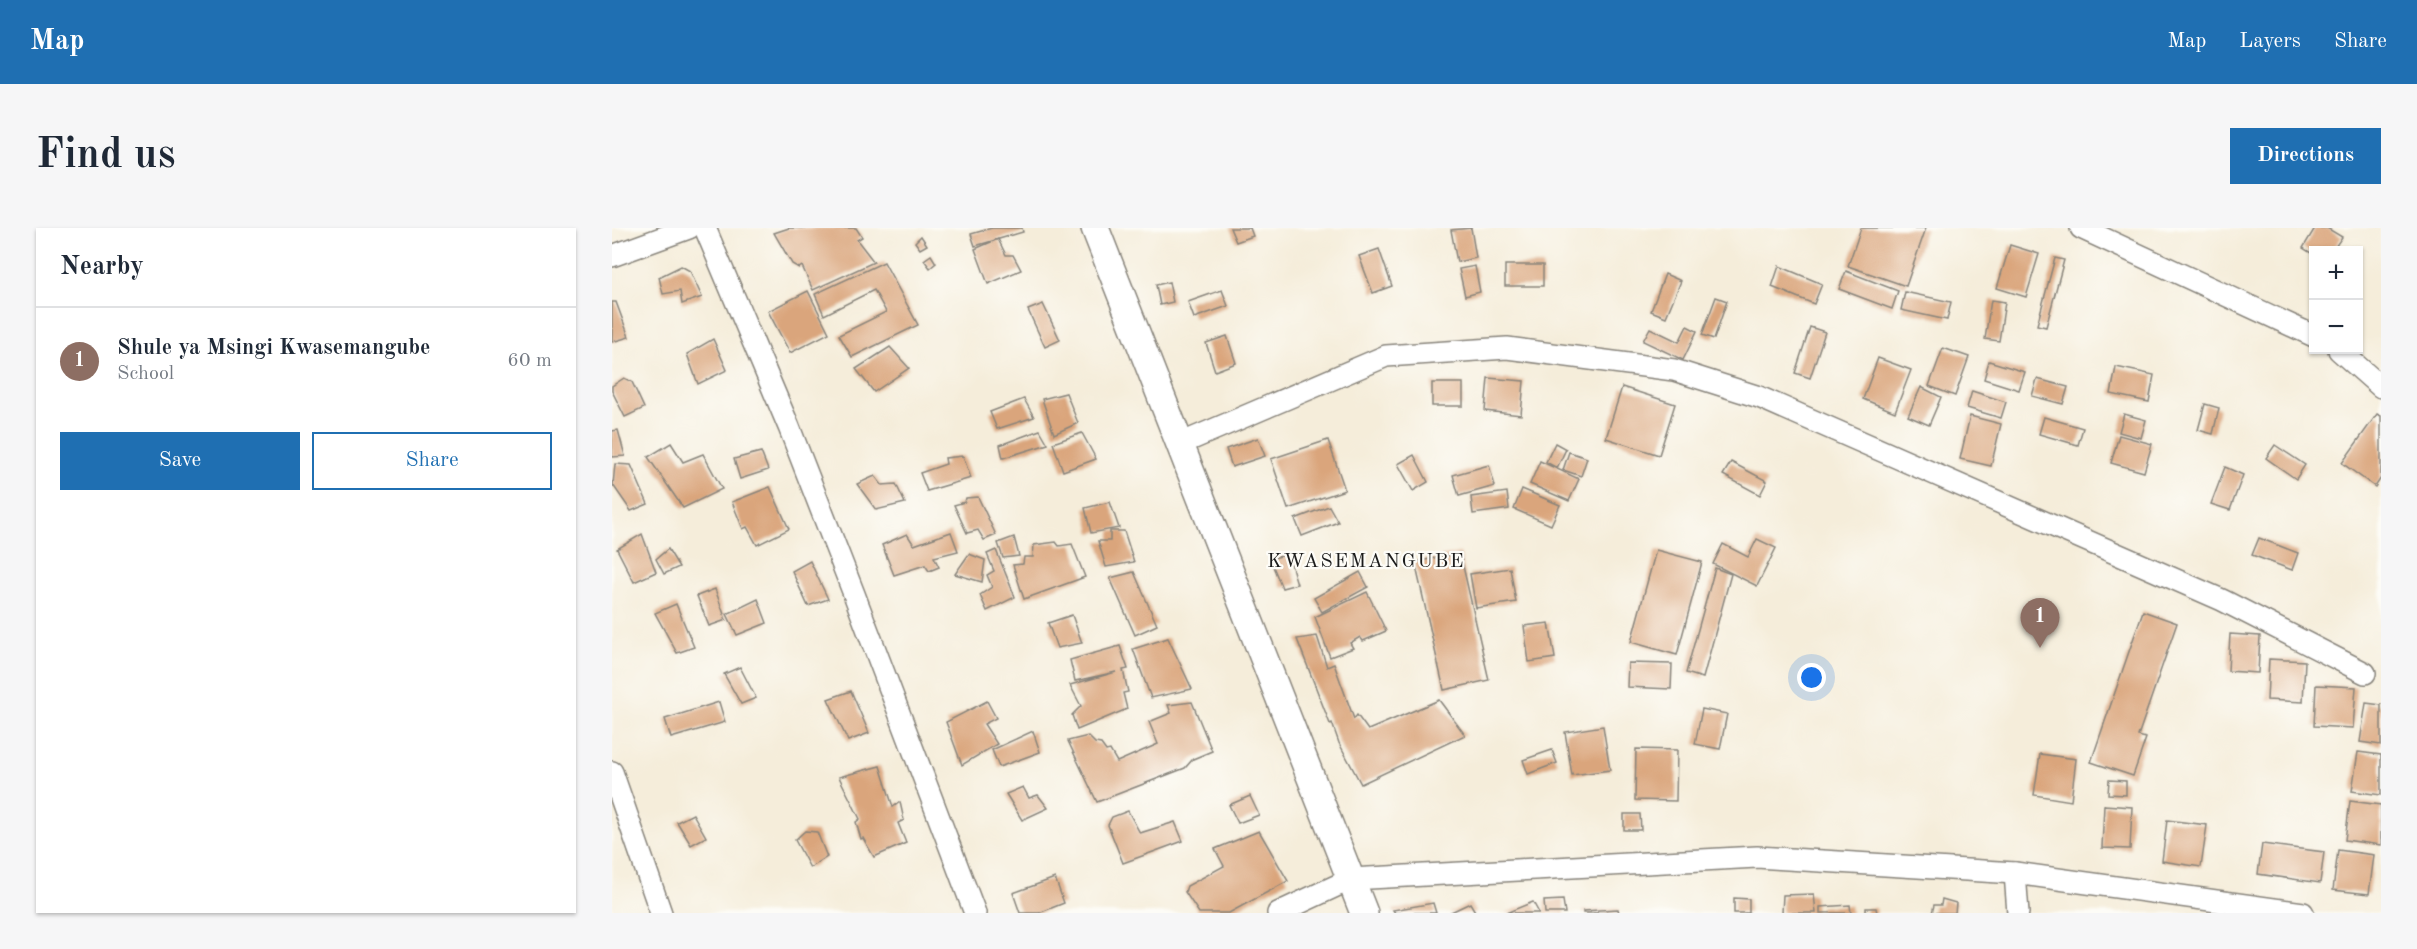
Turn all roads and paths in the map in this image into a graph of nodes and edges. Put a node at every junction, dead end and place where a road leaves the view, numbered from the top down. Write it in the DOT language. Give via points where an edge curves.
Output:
graph roads {
  1 [pos="689,228"];
  2 [pos="705,228"];
  3 [pos="1095,228"];
  4 [pos="2081,228"];
  5 [pos="612,256"];
  6 [pos="2309,334"];
  7 [pos="2344,354"];
  8 [pos="2381,387"];
  9 [pos="1180,444"];
  10 [pos="2366,673"];
  11 [pos="612,772"];
  12 [pos="2015,873"];
  13 [pos="1351,879"];
  14 [pos="661,913"];
  15 [pos="975,913"];
  16 [pos="1278,913"];
  17 [pos="1364,913"];
  18 [pos="2018,913"];
  19 [pos="2303,913"];
  1 -- 5 [label="street"];
  2 -- 15 [label="street" via="819,505"];
  3 -- 9 [label="street"];
  4 -- 6 [label="street"];
  7 -- 8 [label="street"];
  9 -- 10 [label="street" via="1386,356 1508,348 1674,370 1759,397 2190,585"];
  9 -- 13 [label="street"];
  11 -- 14 [label="street"];
  12 -- 13 [label="street" via="1757,857"];
  12 -- 18 [label="street"];
  12 -- 19 [label="street"];
  13 -- 16 [label="street"];
  13 -- 17 [label="street"];
}
